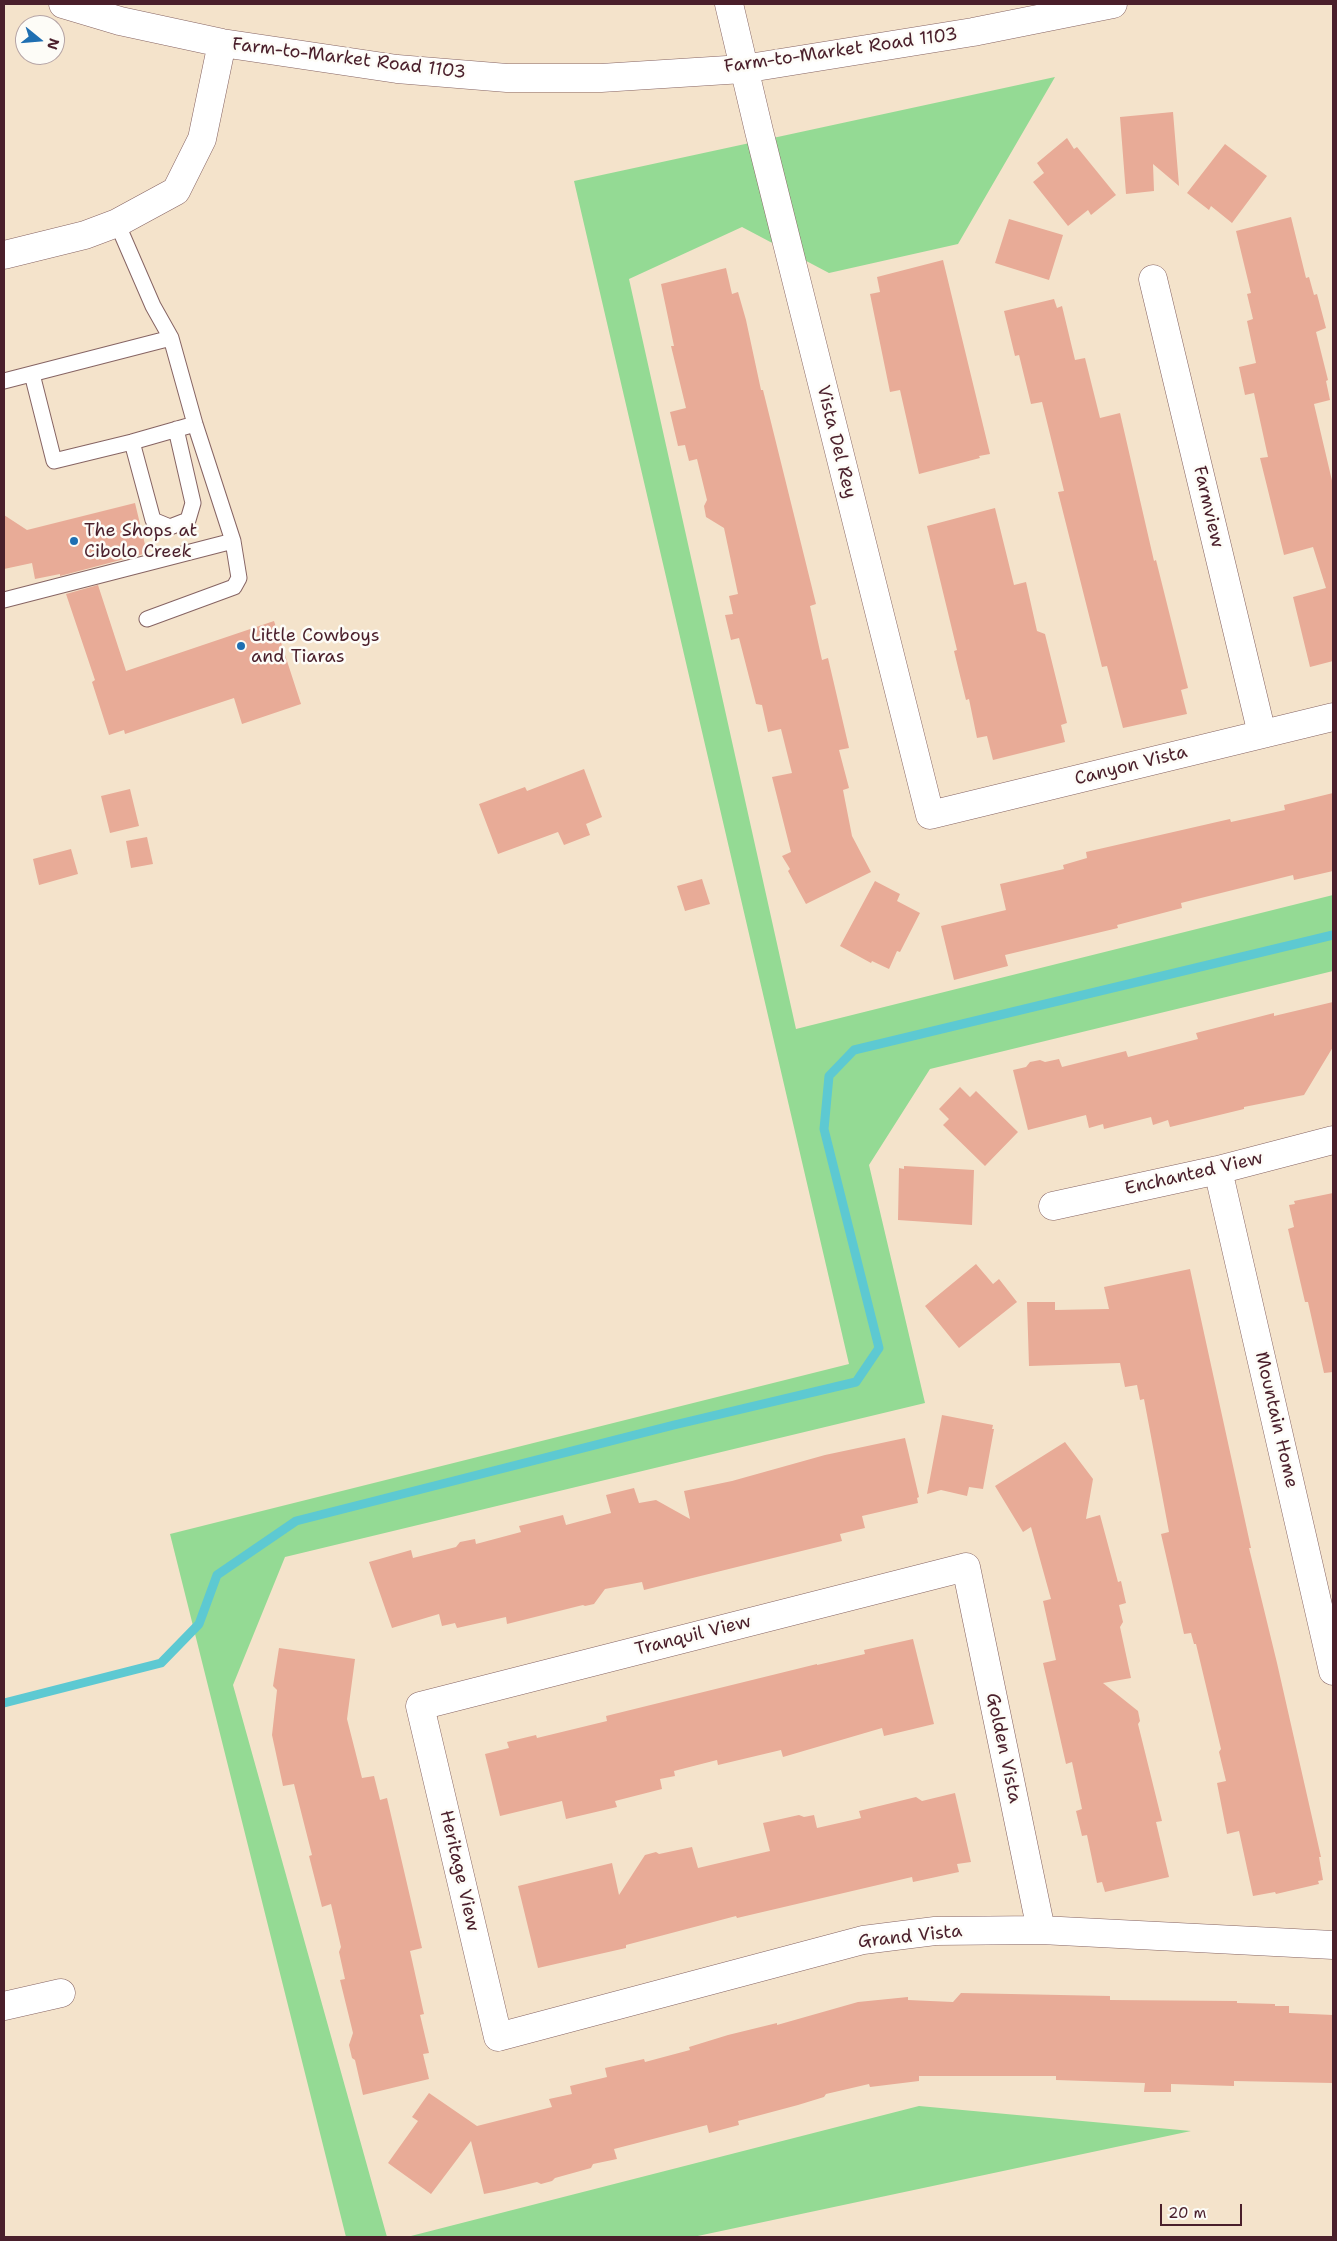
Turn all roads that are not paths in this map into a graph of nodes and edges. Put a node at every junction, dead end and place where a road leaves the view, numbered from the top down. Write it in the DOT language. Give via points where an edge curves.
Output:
graph roads {
  1 [pos="63,4"];
  2 [pos="729,4"];
  3 [pos="1113,4"];
  4 [pos="222,43"];
  5 [pos="743,69"];
  6 [pos="117,223"];
  7 [pos="4,255"];
  8 [pos="1153,279"];
  9 [pos="170,338"];
  10 [pos="32,374"];
  11 [pos="4,381"];
  12 [pos="195,424"];
  13 [pos="176,429"];
  14 [pos="132,442"];
  15 [pos="233,541"];
  16 [pos="4,600"];
  17 [pos="147,619"];
  18 [pos="1333,717"];
  19 [pos="1262,734"];
  20 [pos="930,815"];
  21 [pos="1333,1140"];
  22 [pos="1218,1170"];
  23 [pos="1053,1206"];
  24 [pos="966,1567"];
  25 [pos="1333,1671"];
  26 [pos="420,1706"];
  27 [pos="1041,1930"];
  28 [pos="1333,1945"];
  29 [pos="60,1993"];
  30 [pos="4,2006"];
  31 [pos="498,2037"];
  1 -- 4 [label="street, Farm-to-Market Road 1103"];
  2 -- 5 [label="street, Vista Del Rey"];
  3 -- 5 [label="street, Farm-to-Market Road 1103" via="973,32"];
  4 -- 5 [label="street, Farm-to-Market Road 1103" via="397,69 507,78 601,78"];
  4 -- 6 [label="street" via="202,139 176,191"];
  5 -- 20 [label="street, Vista Del Rey"];
  6 -- 7 [label="street" via="85,235"];
  6 -- 9 [label="lane"];
  8 -- 19 [label="street, Farmview"];
  9 -- 10 [label="lane"];
  9 -- 12 [label="lane"];
  10 -- 11 [label="lane"];
  10 -- 14 [label="lane" via="54,461"];
  12 -- 13 [label="lane"];
  12 -- 15 [label="lane"];
  13 -- 14 [label="lane"];
  13 -- 14 [label="lane" via="192,503 188,520 170,527 153,520"];
  15 -- 16 [label="lane"];
  15 -- 17 [label="lane" via="239,578 234,587"];
  18 -- 19 [label="street, Canyon Vista"];
  19 -- 20 [label="street, Canyon Vista"];
  21 -- 22 [label="street, Enchanted View"];
  22 -- 23 [label="street, Enchanted View"];
  22 -- 25 [label="street, Mountain Home"];
  24 -- 26 [label="street, Tranquil View"];
  24 -- 27 [label="street, Golden Vista"];
  26 -- 31 [label="street, Heritage View"];
  27 -- 28 [label="street, Grand Vista"];
  27 -- 31 [label="street, Grand Vista" via="935,1931 863,1940"];
  29 -- 30 [label="street"];
}
